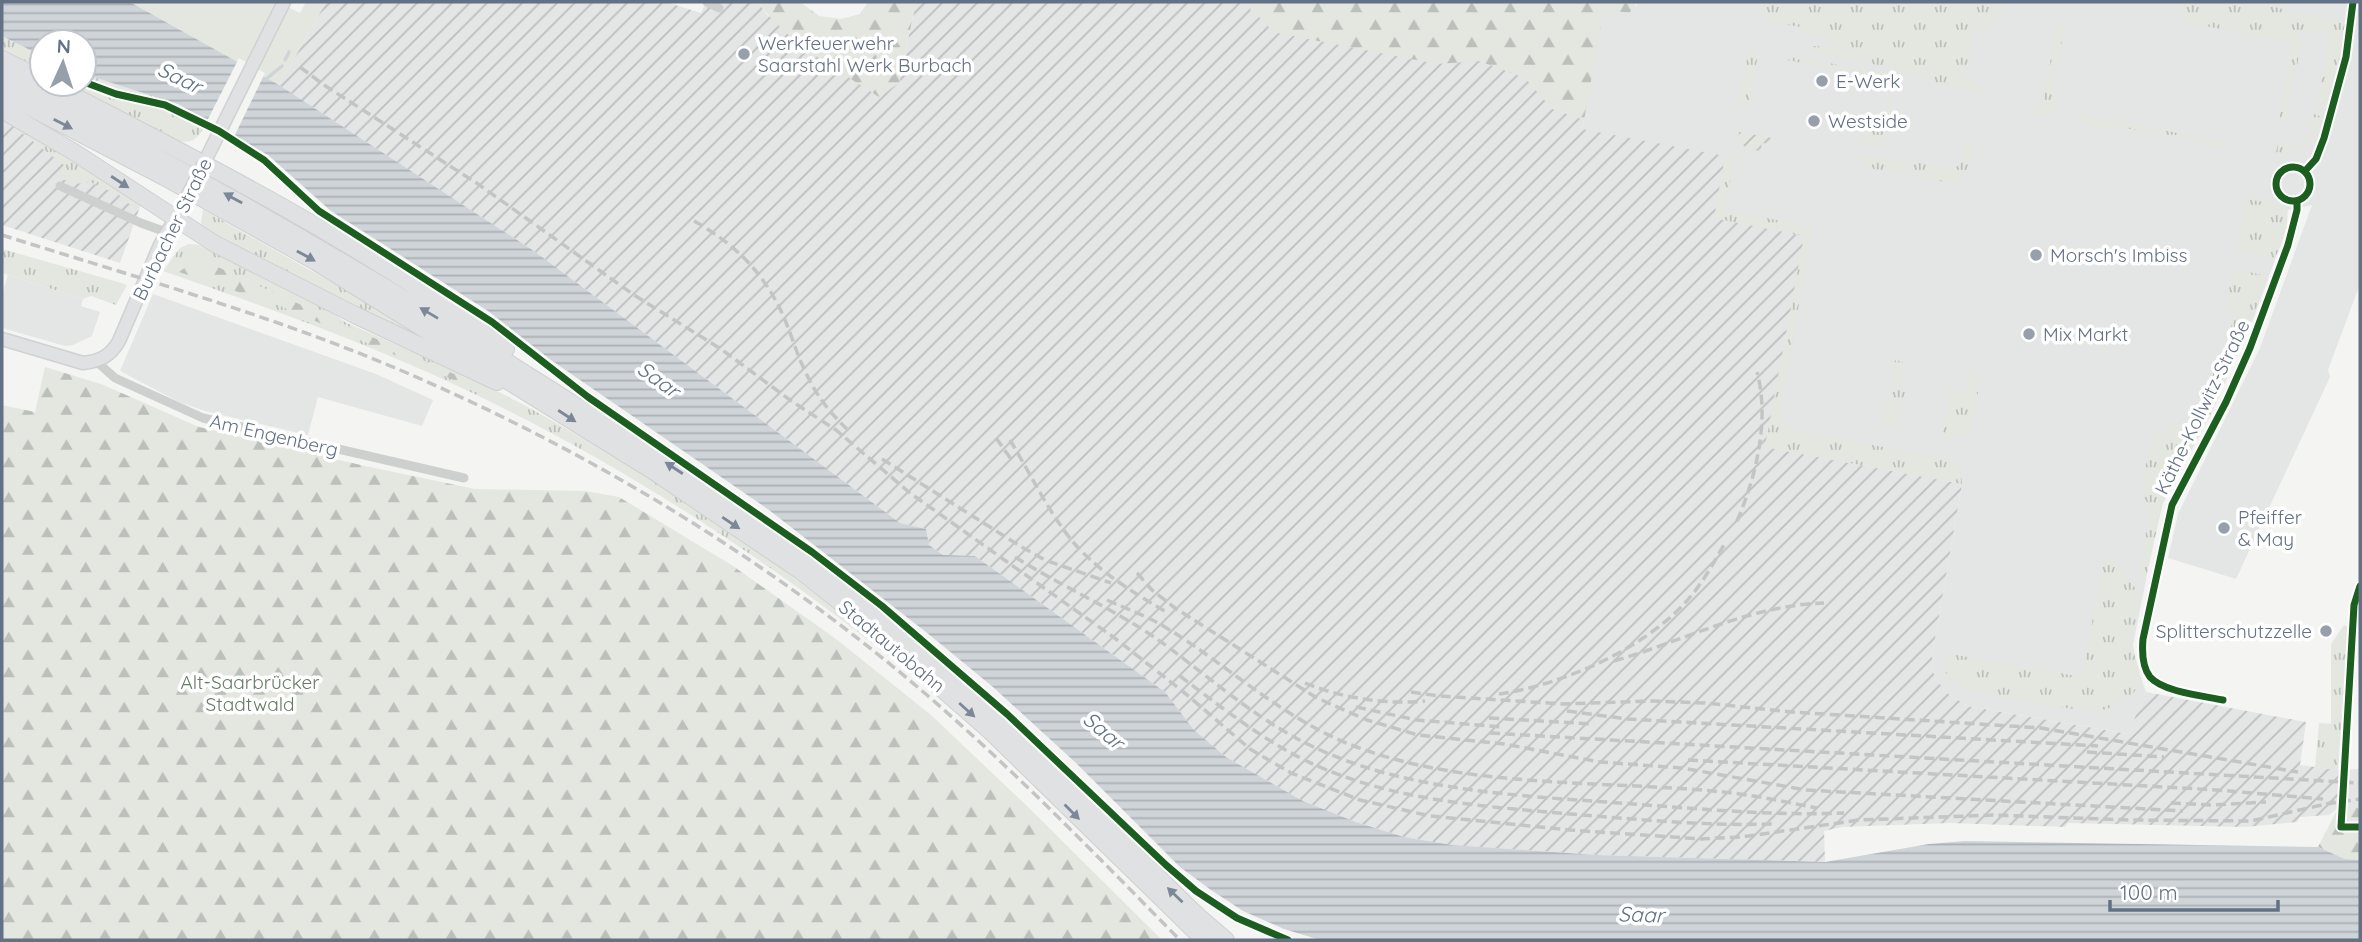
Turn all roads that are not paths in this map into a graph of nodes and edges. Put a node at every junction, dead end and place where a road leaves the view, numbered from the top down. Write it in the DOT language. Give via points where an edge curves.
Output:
graph roads {
  1 [pos="284,2"];
  2 [pos="707,2"];
  3 [pos="2353,2"];
  4 [pos="719,8"];
  5 [pos="2,59"];
  6 [pos="28,72"];
  7 [pos="2,76"];
  8 [pos="2,93"];
  9 [pos="78,98"];
  10 [pos="2,110"];
  11 [pos="204,163"];
  12 [pos="2305,171"];
  13 [pos="60,186"];
  14 [pos="2297,201"];
  15 [pos="170,225"];
  16 [pos="2,340"];
  17 [pos="97,362"];
  18 [pos="546,394"];
  19 [pos="464,478"];
  20 [pos="2223,700"];
  21 [pos="1204,940"];
  22 [pos="1226,940"];
  1 -- 11 [label="main road, Burbacher Straße"];
  2 -- 4 [label="street"];
  3 -- 12 [label="street, Käthe-Kollwitz-Straße" via="2346,57 2324,138 2316,159"];
  5 -- 6 [label="highway"];
  18 -- 7 [label="highway, one-way" via="325,250 171,163"];
  8 -- 18 [label="highway, one-way" via="152,171"];
  9 -- 11 [label="highway"];
  10 -- 15 [label="highway, one-way" via="74,152"];
  11 -- 15 [label="main road, Burbacher Straße, bridge"];
  11 -- 18 [label="highway" via="445,305 515,356"];
  12 -- 14 [label="street, Käthe-Kollwitz-Straße" via="2311,187"];
  12 -- 14 [label="street" via="2292,167 2277,178 2280,195"];
  13 -- 15 [label="street" via="141,223"];
  14 -- 20 [label="street, Käthe-Kollwitz-Straße" via="2288,245 2250,348 2172,505 2143,639 2143,662 2150,677 2166,687"];
  15 -- 17 [label="main road, Burbacher Straße" via="119,341 111,355"];
  15 -- 18 [label="highway" via="477,374"];
  16 -- 17 [label="main road" via="68,360"];
  17 -- 19 [label="street, Am Engenberg" via="115,378 203,418"];
  18 -- 21 [label="highway, Stadtautobahn, one-way" via="799,570 868,624 991,732"];
  22 -- 18 [label="highway, Stadtautobahn, one-way" via="1001,721 877,612 736,509"];
}
